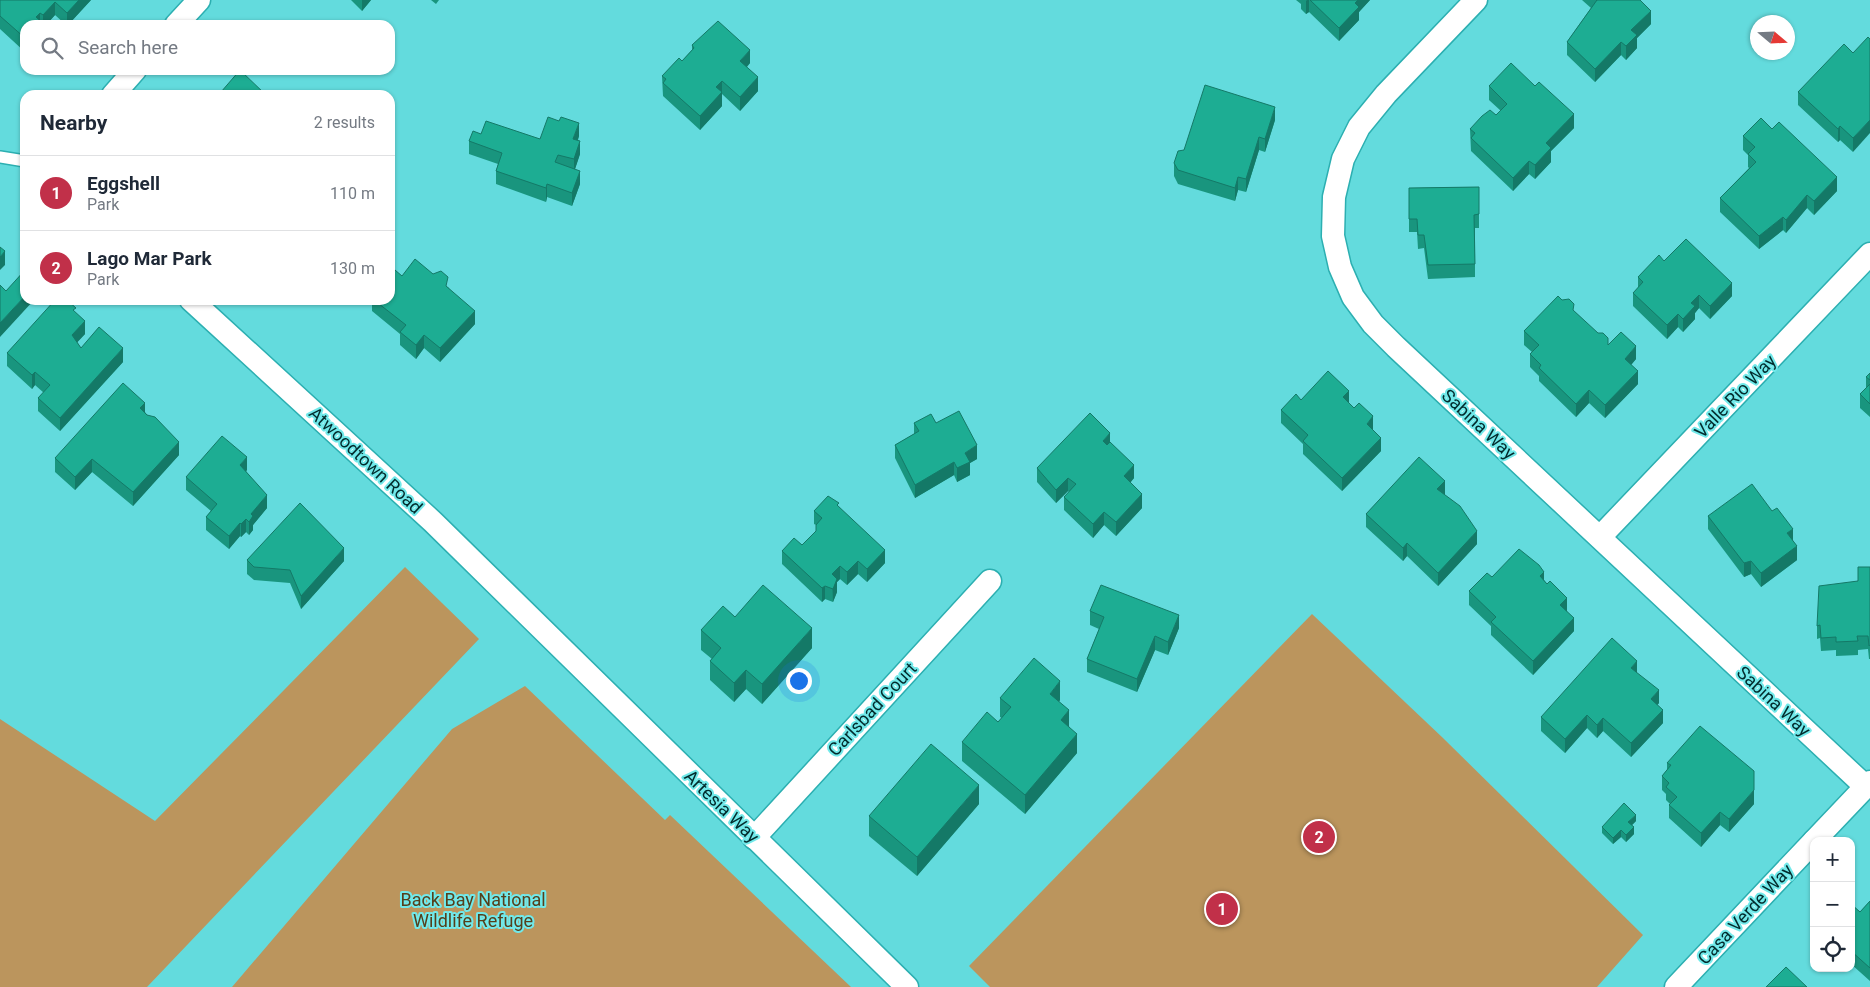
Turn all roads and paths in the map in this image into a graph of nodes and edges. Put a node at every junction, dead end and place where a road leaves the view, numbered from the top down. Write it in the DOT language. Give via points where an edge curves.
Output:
graph roads {
  1 [pos="199,0"];
  2 [pos="1476,0"];
  3 [pos="181,20"];
  4 [pos="131,75"];
  5 [pos="118,90"];
  6 [pos="0,157"];
  7 [pos="20,160"];
  8 [pos="1870,254"];
  9 [pos="196,305"];
  10 [pos="1600,537"];
  11 [pos="990,581"];
  12 [pos="536,624"];
  13 [pos="1868,784"];
  14 [pos="1818,837"];
  15 [pos="754,838"];
  16 [pos="1810,845"];
  17 [pos="907,987"];
  18 [pos="1676,987"];
  1 -- 3 [label="street"];
  2 -- 10 [label="street, Sabina Way" via="1386,94 1359,127 1343,159 1334,197 1333,236 1340,267 1353,297 1373,324"];
  4 -- 5 [label="street"];
  6 -- 7 [label="lane"];
  8 -- 10 [label="street, Valle Rio Way"];
  9 -- 12 [label="street, Atwoodtown Road" via="433,522"];
  10 -- 13 [label="street, Sabina Way"];
  11 -- 15 [label="street, Carlsbad Court"];
  12 -- 15 [label="street, Artesia Way"];
  13 -- 14 [label="street, Casa Verde Way"];
  15 -- 17 [label="street, Artesia Way"];
  16 -- 18 [label="street, Casa Verde Way"];
}
